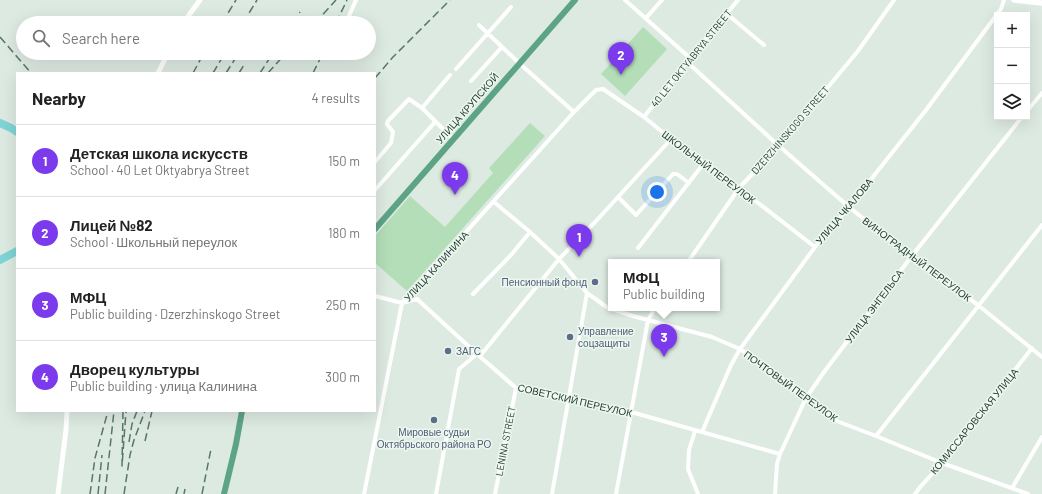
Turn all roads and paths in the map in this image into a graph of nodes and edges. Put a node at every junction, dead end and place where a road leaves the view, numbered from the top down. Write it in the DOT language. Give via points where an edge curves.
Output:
graph roads {
  1 [pos="200,0"];
  2 [pos="356,0"];
  3 [pos="575,0"];
  4 [pos="625,0"];
  5 [pos="662,0"];
  6 [pos="738,0"];
  7 [pos="894,0"];
  8 [pos="1004,0"];
  9 [pos="1014,0"];
  10 [pos="1042,3"];
  11 [pos="511,7"];
  12 [pos="727,14"];
  13 [pos="188,16"];
  14 [pos="349,16"];
  15 [pos="646,18"];
  16 [pos="479,25"];
  17 [pos="488,34"];
  18 [pos="764,45"];
  19 [pos="502,47"];
  20 [pos="690,58"];
  21 [pos="164,60"];
  22 [pos="687,62"];
  23 [pos="519,63"];
  24 [pos="456,69"];
  25 [pos="158,72"];
  26 [pos="450,75"];
  27 [pos="471,81"];
  28 [pos="603,89"];
  29 [pos="1042,92"];
  30 [pos="1030,107"];
  31 [pos="422,108"];
  32 [pos="574,112"];
  33 [pos="644,117"];
  34 [pos="1020,120"];
  35 [pos="435,122"];
  36 [pos="453,139"];
  37 [pos="671,139"];
  38 [pos="779,146"];
  39 [pos="376,161"];
  40 [pos="704,163"];
  41 [pos="689,182"];
  42 [pos="739,188"];
  43 [pos="376,189"];
  44 [pos="618,197"];
  45 [pos="494,202"];
  46 [pos="849,207"];
  47 [pos="1042,225"];
  48 [pos="376,228"];
  49 [pos="530,232"];
  50 [pos="815,247"];
  51 [pos="638,248"];
  52 [pos="911,257"];
  53 [pos="559,259"];
  54 [pos="690,259"];
  55 [pos="587,293"];
  56 [pos="473,294"];
  57 [pos="376,296"];
  58 [pos="402,303"];
  59 [pos="978,305"];
  60 [pos="608,308"];
  61 [pos="617,311"];
  62 [pos="653,311"];
  63 [pos="648,320"];
  64 [pos="1032,348"];
  65 [pos="740,349"];
  66 [pos="478,355"];
  67 [pos="1042,357"];
  68 [pos="516,388"];
  69 [pos="806,398"];
  70 [pos="568,399"];
  71 [pos="67,412"];
  72 [pos="242,412"];
  73 [pos="631,412"];
  74 [pos="695,431"];
  75 [pos="702,432"];
  76 [pos="876,436"];
  77 [pos="1042,437"];
  78 [pos="780,454"];
  79 [pos="942,463"];
  80 [pos="1012,488"];
  81 [pos="58,494"];
  82 [pos="224,494"];
  83 [pos="364,494"];
  84 [pos="436,494"];
  85 [pos="495,494"];
  86 [pos="552,494"];
  87 [pos="616,494"];
  88 [pos="698,494"];
  89 [pos="775,494"];
  90 [pos="915,494"];
  91 [pos="1028,494"];
  1 -- 13 [label="street"];
  2 -- 14 [label="street"];
  3 -- 23 [label="main road, УЛИЦА КРУПСКОЙ"];
  4 -- 15 [label="street"];
  5 -- 15 [label="street"];
  6 -- 12 [label="street, 40 LET OKTYABRYA STREET"];
  7 -- 38 [label="street, DZERZHINSKOGO STREET" via="858,51"];
  8 -- 46 [label="street, УЛИЦА ЧКАЛОВА" via="1001,9 926,110"];
  9 -- 10 [label="main road"];
  11 -- 17 [label="street"];
  12 -- 18 [label="street"];
  12 -- 20 [label="street, 40 LET OKTYABRYA STREET"];
  15 -- 20 [label="street"];
  16 -- 17 [label="street"];
  17 -- 19 [label="street"];
  17 -- 24 [label="street"];
  19 -- 23 [label="street"];
  19 -- 27 [label="street"];
  20 -- 22 [label="street, 40 LET OKTYABRYA STREET"];
  21 -- 25 [label="street"];
  22 -- 33 [label="street, 40 LET OKTYABRYA STREET"];
  22 -- 38 [label="street, ВИНОГРАДНЫЙ ПЕРЕУЛОК"];
  23 -- 32 [label="street"];
  23 -- 36 [label="main road, УЛИЦА КРУПСКОЙ"];
  26 -- 31 [label="street"];
  28 -- 32 [label="street, УЛИЦА КАЛИНИНА" via="596,90"];
  28 -- 33 [label="street, ШКОЛЬНЫЙ ПЕРЕУЛОК"];
  29 -- 30 [label="street"];
  31 -- 35 [label="street"];
  31 -- 39 [label="street" via="409,99 388,121 387,124 393,132 391,142"];
  32 -- 45 [label="street, УЛИЦА КАЛИНИНА"];
  33 -- 37 [label="street, ШКОЛЬНЫЙ ПЕРЕУЛОК"];
  34 -- 52 [label="street, УЛИЦА ЭНГЕЛЬСА"];
  35 -- 36 [label="street"];
  35 -- 43 [label="street"];
  36 -- 48 [label="main road, УЛИЦА КРУПСКОЙ"];
  37 -- 40 [label="street, ШКОЛЬНЫЙ ПЕРЕУЛОК"];
  37 -- 44 [label="street"];
  38 -- 42 [label="street, DZERZHINSKOGO STREET"];
  38 -- 46 [label="street, ВИНОГРАДНЫЙ ПЕРЕУЛОК"];
  40 -- 41 [label="street"];
  40 -- 42 [label="street, ШКОЛЬНЫЙ ПЕРЕУЛОК"];
  41 -- 44 [label="street" via="674,174 636,215"];
  41 -- 51 [label="street"];
  42 -- 50 [label="street, ШКОЛЬНЫЙ ПЕРЕУЛОК"];
  42 -- 54 [label="street, DZERZHINSKOGO STREET"];
  44 -- 53 [label="street"];
  45 -- 49 [label="street, ПОЧТОВЫЙ ПЕРЕУЛОК"];
  45 -- 58 [label="street, УЛИЦА КАЛИНИНА"];
  46 -- 50 [label="street, УЛИЦА ЧКАЛОВА"];
  46 -- 52 [label="street, ВИНОГРАДНЫЙ ПЕРЕУЛОК"];
  47 -- 59 [label="street"];
  49 -- 53 [label="street, ПОЧТОВЫЙ ПЕРЕУЛОК"];
  49 -- 56 [label="street"];
  50 -- 65 [label="street, УЛИЦА ЧКАЛОВА"];
  52 -- 59 [label="street, ВИНОГРАДНЫЙ ПЕРЕУЛОК"];
  52 -- 69 [label="street, УЛИЦА ЭНГЕЛЬСА"];
  53 -- 55 [label="street, ПОЧТОВЫЙ ПЕРЕУЛОК"];
  53 -- 66 [label="street"];
  55 -- 60 [label="street, ПОЧТОВЫЙ ПЕРЕУЛОК"];
  55 -- 70 [label="street"];
  57 -- 58 [label="street, СОВЕТСКИЙ ПЕРЕУЛОК"];
  58 -- 66 [label="street, СОВЕТСКИЙ ПЕРЕУЛОК" via="417,300"];
  58 -- 83 [label="street, УЛИЦА КАЛИНИНА"];
  59 -- 64 [label="street, ВИНОГРАДНЫЙ ПЕРЕУЛОК"];
  59 -- 76 [label="street"];
  61 -- 63 [label="street, ПОЧТОВЫЙ ПЕРЕУЛОК"];
  62 -- 63 [label="street"];
  63 -- 65 [label="street, ПОЧТОВЫЙ ПЕРЕУЛОК" via="712,337"];
  63 -- 73 [label="street"];
  64 -- 67 [label="street, ВИНОГРАДНЫЙ ПЕРЕУЛОК"];
  64 -- 79 [label="street, КОМИССАРОВСКАЯ УЛИЦА"];
  65 -- 69 [label="street, ПОЧТОВЫЙ ПЕРЕУЛОК" via="773,371"];
  65 -- 75 [label="street, УЛИЦА ЧКАЛОВА"];
  66 -- 68 [label="street, СОВЕТСКИЙ ПЕРЕУЛОК"];
  66 -- 84 [label="street" via="459,369"];
  68 -- 70 [label="street, СОВЕТСКИЙ ПЕРЕУЛОК"];
  68 -- 85 [label="street, LENINA STREET"];
  69 -- 76 [label="street, ПОЧТОВЫЙ ПЕРЕУЛОК" via="834,420"];
  69 -- 78 [label="street, УЛИЦА ЭНГЕЛЬСА"];
  70 -- 73 [label="street, СОВЕТСКИЙ ПЕРЕУЛОК"];
  70 -- 86 [label="street"];
  71 -- 81 [label="street"];
  72 -- 82 [label="main road"];
  73 -- 74 [label="street, СОВЕТСКИЙ ПЕРЕУЛОК"];
  73 -- 87 [label="street"];
  74 -- 75 [label="street, СОВЕТСКИЙ ПЕРЕУЛОК"];
  74 -- 88 [label="street" via="689,450 688,469"];
  75 -- 78 [label="street, СОВЕТСКИЙ ПЕРЕУЛОК"];
  76 -- 79 [label="street, ПОЧТОВЫЙ ПЕРЕУЛОК"];
  77 -- 80 [label="street"];
  78 -- 89 [label="street, УЛИЦА ЭНГЕЛЬСА"];
  79 -- 80 [label="street, ПОЧТОВЫЙ ПЕРЕУЛОК"];
  79 -- 90 [label="street, КОМИССАРОВСКАЯ УЛИЦА"];
  80 -- 91 [label="street, ПОЧТОВЫЙ ПЕРЕУЛОК"];
}
